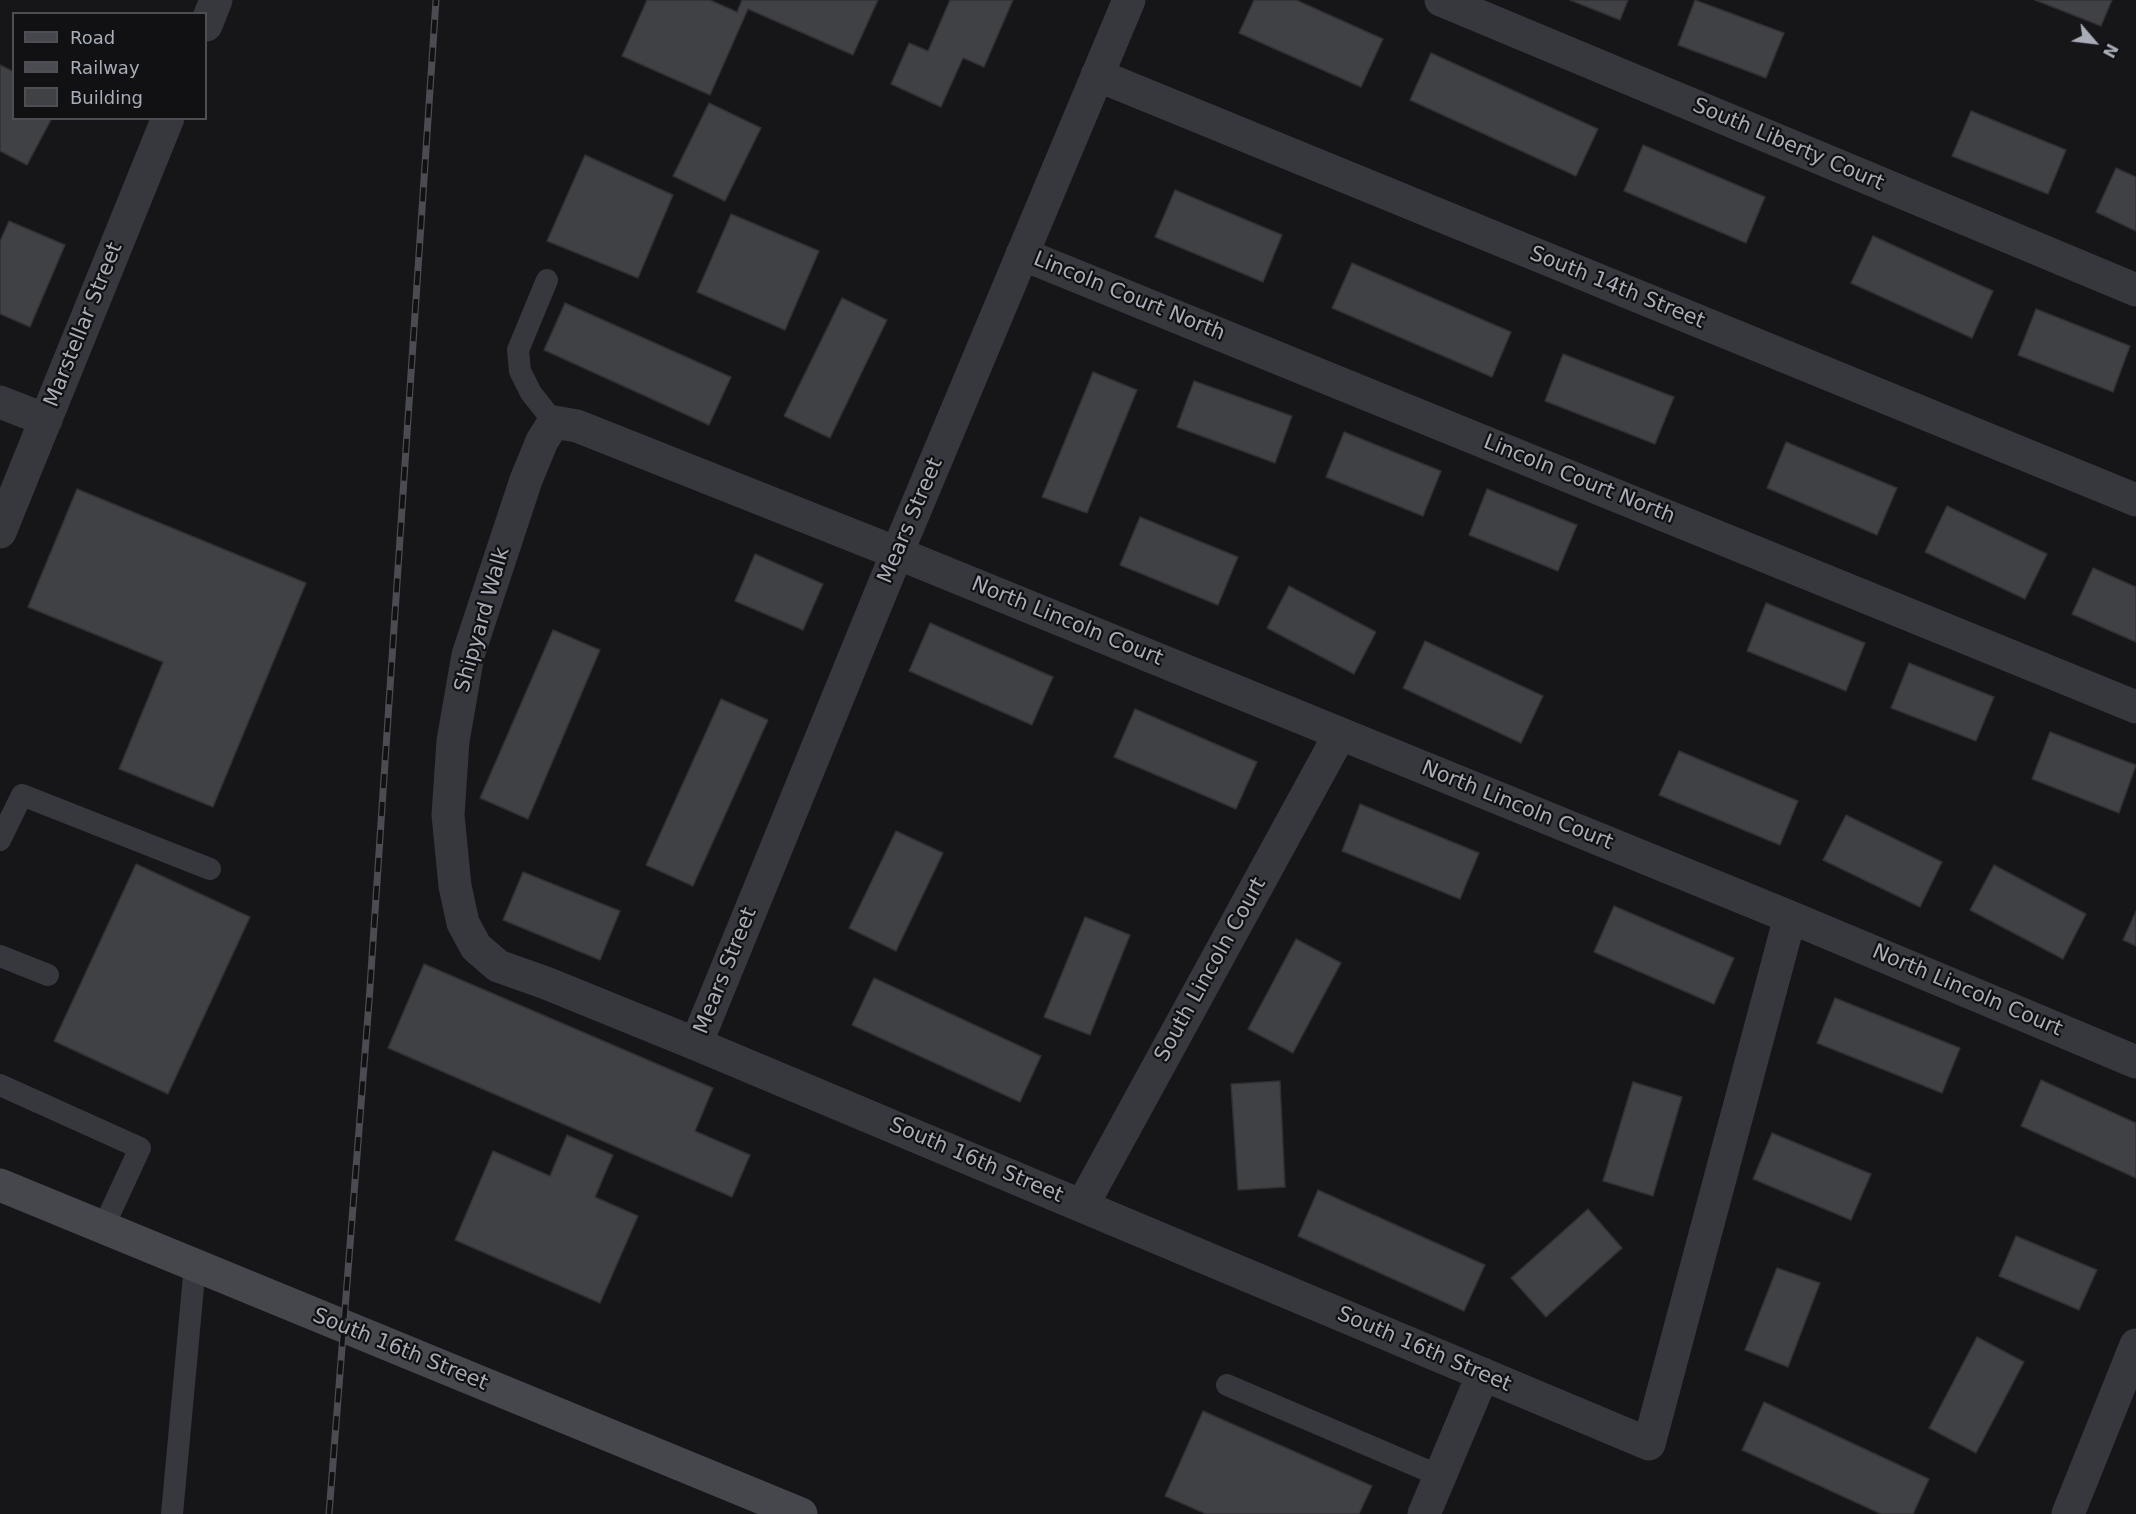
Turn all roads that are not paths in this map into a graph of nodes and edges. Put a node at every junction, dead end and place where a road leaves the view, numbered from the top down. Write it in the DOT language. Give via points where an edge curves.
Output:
graph roads {
  1 [pos="216,0"];
  2 [pos="1129,0"];
  3 [pos="1441,0"];
  4 [pos="207,22"];
  5 [pos="1097,75"];
  6 [pos="167,120"];
  7 [pos="1022,254"];
  8 [pos="547,280"];
  9 [pos="2136,291"];
  10 [pos="0,402"];
  11 [pos="46,420"];
  12 [pos="554,422"];
  13 [pos="2136,500"];
  14 [pos="0,532"];
  15 [pos="897,553"];
  16 [pos="2136,707"];
  17 [pos="1340,734"];
  18 [pos="0,840"];
  19 [pos="210,869"];
  20 [pos="1790,917"];
  21 [pos="0,956"];
  22 [pos="48,975"];
  23 [pos="696,1044"];
  24 [pos="2136,1062"];
  25 [pos="0,1085"];
  26 [pos="0,1185"];
  27 [pos="1082,1206"];
  28 [pos="103,1228"];
  29 [pos="195,1265"];
  30 [pos="2136,1345"];
  31 [pos="1483,1374"];
  32 [pos="1227,1385"];
  33 [pos="1440,1476"];
  34 [pos="172,1514"];
  35 [pos="801,1514"];
  36 [pos="1424,1514"];
  37 [pos="2068,1514"];
  1 -- 4 [label="street"];
  2 -- 5 [label="street, Mears Street"];
  3 -- 9 [label="street, South Liberty Court"];
  5 -- 7 [label="street, Mears Street"];
  5 -- 13 [label="street, South 14th Street"];
  6 -- 11 [label="street, Marstellar Street"];
  7 -- 15 [label="street, Mears Street"];
  7 -- 16 [label="street, Lincoln Court North"];
  8 -- 12 [label="lane" via="518,350 520,371 531,393"];
  10 -- 11 [label="street"];
  11 -- 14 [label="street, Marstellar Street"];
  12 -- 15 [label="street" via="577,426"];
  12 -- 23 [label="street, Shipyard Walk" via="526,480 466,666 453,741 448,815 463,923 476,947 498,966"];
  15 -- 17 [label="street, North Lincoln Court"];
  15 -- 23 [label="street, Mears Street"];
  17 -- 20 [label="street, North Lincoln Court"];
  17 -- 27 [label="street, South Lincoln Court"];
  18 -- 19 [label="lane" via="22,795"];
  20 -- 24 [label="street, North Lincoln Court"];
  20 -- 31 [label="street, South 16th Street" via="1648,1444"];
  21 -- 22 [label="lane"];
  23 -- 27 [label="street, South 16th Street"];
  25 -- 28 [label="lane" via="140,1148"];
  26 -- 28 [label="main road, South 16th Street"];
  27 -- 31 [label="street, South 16th Street"];
  28 -- 29 [label="main road, South 16th Street"];
  29 -- 34 [label="lane"];
  29 -- 35 [label="main road, South 16th Street"];
  30 -- 37 [label="street"];
  31 -- 33 [label="street"];
  32 -- 33 [label="lane"];
  33 -- 36 [label="street"];
}
